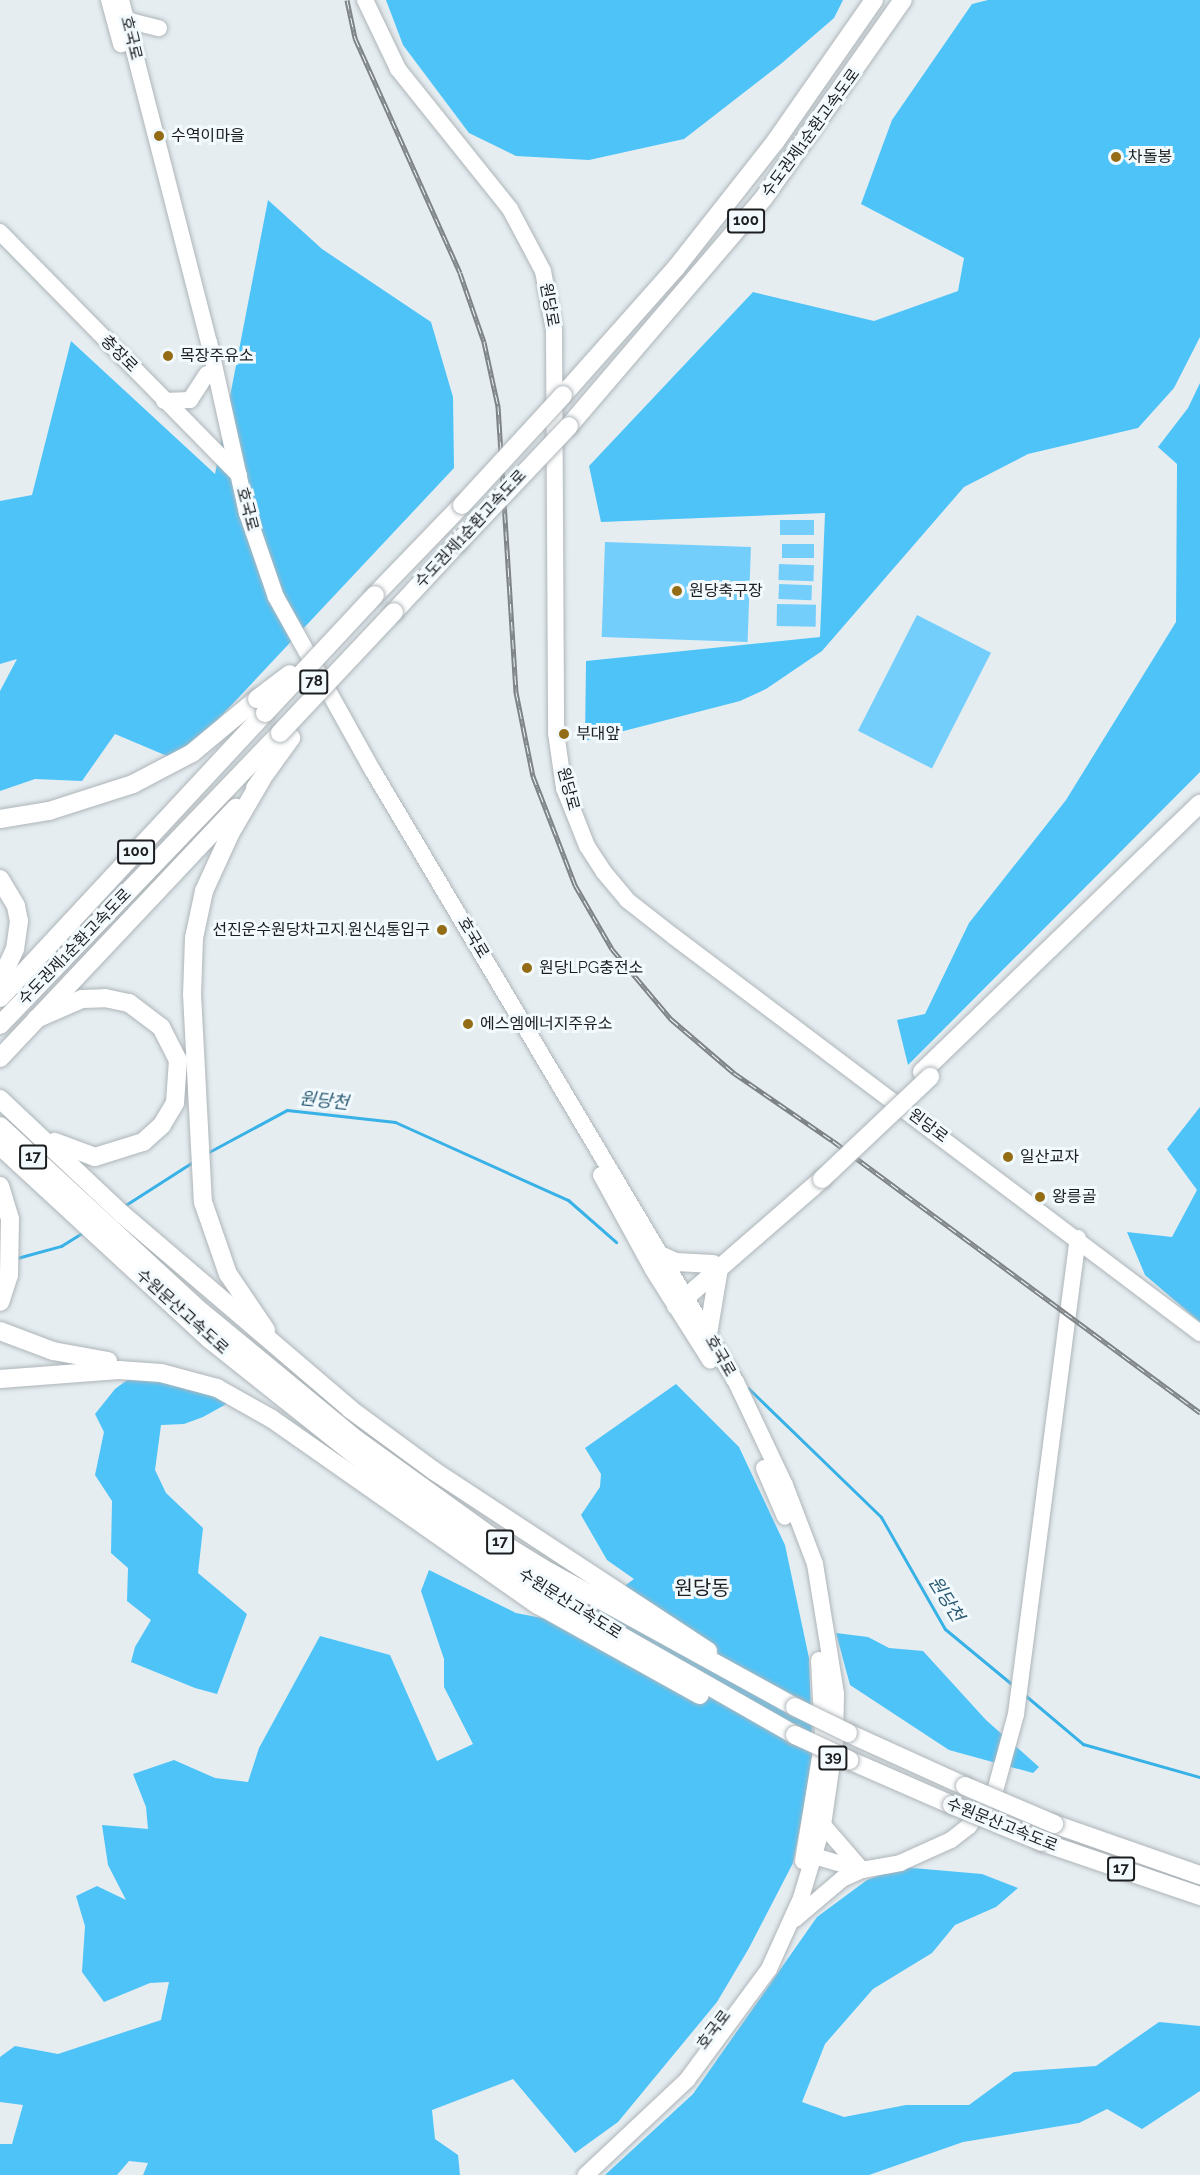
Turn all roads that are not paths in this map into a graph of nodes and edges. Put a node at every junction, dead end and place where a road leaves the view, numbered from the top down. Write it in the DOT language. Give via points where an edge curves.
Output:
graph roads {
  1 [pos="109,0"];
  2 [pos="121,0"];
  3 [pos="365,0"];
  4 [pos="874,0"];
  5 [pos="903,0"];
  6 [pos="126,20"];
  7 [pos="159,28"];
  8 [pos="0,232"];
  9 [pos="207,374"];
  10 [pos="164,401"];
  11 [pos="233,470"];
  12 [pos="261,706"];
  13 [pos="285,735"];
  14 [pos="262,779"];
  15 [pos="1200,804"];
  16 [pos="1200,816"];
  17 [pos="0,817"];
  18 [pos="0,879"];
  19 [pos="2,990"];
  20 [pos="36,1019"];
  21 [pos="0,1025"];
  22 [pos="0,1058"];
  23 [pos="926,1074"];
  24 [pos="0,1099"];
  25 [pos="0,1126"];
  26 [pos="0,1146"];
  27 [pos="0,1186"];
  28 [pos="60,1192"];
  29 [pos="100,1228"];
  30 [pos="1078,1238"];
  31 [pos="660,1255"];
  32 [pos="716,1266"];
  33 [pos="679,1299"];
  34 [pos="0,1302"];
  35 [pos="0,1331"];
  36 [pos="1200,1333"];
  37 [pos="708,1334"];
  38 [pos="0,1379"];
  39 [pos="199,1381"];
  40 [pos="350,1409"];
  41 [pos="776,1698"];
  42 [pos="772,1723"];
  43 [pos="823,1825"];
  44 [pos="811,1855"];
  45 [pos="862,1870"];
  46 [pos="1200,1875"];
  47 [pos="1200,1896"];
  48 [pos="790,1923"];
  49 [pos="576,2175"];
  50 [pos="586,2175"];
  1 -- 9 [label="main road, 호국로 / 78"];
  2 -- 6 [label="main road, 호국로 / 78"];
  3 -- 30 [label="main road, 원당로" via="398,69 510,210 543,271 554,330 556,733 564,788 587,846 627,900"];
  4 -- 12 [label="highway, 수도권제1순환고속도로 / 100, bridge" via="768,151 675,269 462,505 332,642"];
  5 -- 13 [label="highway, 수도권제1순환고속도로 / 100, bridge" via="763,199 569,426 333,676"];
  6 -- 7 [label="main road"];
  6 -- 11 [label="main road, 호국로 / 78" via="209,342"];
  8 -- 10 [label="main road, 충장로"];
  9 -- 10 [label="main road" via="190,400"];
  9 -- 11 [label="main road, 호국로 / 78"];
  10 -- 11 [label="main road, 충장로"];
  11 -- 31 [label="main road, 호국로 / 78" via="265,566 300,645"];
  11 -- 33 [label="main road, 호국로 / 78" via="238,514 267,599"];
  12 -- 17 [label="highway" via="169,767 103,796 49,811"];
  12 -- 19 [label="highway, 수도권제1순환고속도로 / 100"];
  13 -- 14 [label="highway"];
  13 -- 21 [label="highway, 수도권제1순환고속도로 / 100"];
  14 -- 20 [label="highway"];
  14 -- 40 [label="highway" via="218,858 198,912 192,964 203,1202 228,1274 254,1315"];
  15 -- 23 [label="highway"];
  16 -- 23 [label="highway"];
  18 -- 19 [label="highway" via="16,906 19,921"];
  20 -- 22 [label="highway"];
  20 -- 24 [label="highway" via="82,999 116,999 139,1009 161,1028 174,1048 179,1071 175,1103 162,1125 143,1142 95,1157 56,1144"];
  23 -- 32 [label="highway"];
  24 -- 40 [label="highway" via="122,1215"];
  25 -- 28 [label="highway, 수원문산고속도로 / 17"];
  26 -- 28 [label="highway, 수원문산고속도로 / 17"];
  27 -- 34 [label="highway" via="10,1219 9,1275"];
  28 -- 29 [label="highway, 수원문산고속도로 / 17"];
  29 -- 41 [label="highway, 수원문산고속도로 / 17" via="272,1373 492,1537"];
  29 -- 42 [label="highway, 수원문산고속도로 / 17" via="210,1339 395,1487 588,1617"];
  30 -- 36 [label="main road, 원당로"];
  30 -- 45 [label="main road" via="1016,1714 995,1791 969,1826 927,1853"];
  31 -- 32 [label="highway" via="676,1262"];
  31 -- 33 [label="main road, 호국로 / 78"];
  32 -- 33 [label="highway"];
  32 -- 37 [label="highway"];
  33 -- 37 [label="main road, 호국로 / 39"];
  33 -- 44 [label="main road, 호국로 / 39" via="727,1386 805,1569 823,1690 823,1738"];
  35 -- 39 [label="highway" via="53,1351 167,1370"];
  37 -- 43 [label="main road, 호국로 / 39" via="736,1382 785,1485 815,1564 836,1694 835,1742"];
  38 -- 39 [label="highway" via="109,1370 161,1373"];
  39 -- 42 [label="highway" via="272,1419 493,1576 586,1635 722,1705"];
  40 -- 41 [label="highway" via="434,1471 649,1610"];
  41 -- 46 [label="highway, 수원문산고속도로 / 17, bridge" via="1054,1824"];
  42 -- 47 [label="highway, 수원문산고속도로 / 17, bridge" via="1042,1842"];
  43 -- 44 [label="main road, 호국로 / 39"];
  43 -- 45 [label="main road"];
  44 -- 45 [label="main road"];
  44 -- 48 [label="main road, 호국로 / 39"];
  44 -- 49 [label="main road, 호국로 / 39" via="759,1967 723,2019 678,2077"];
  45 -- 48 [label="main road" via="842,1879"];
  48 -- 50 [label="main road, 호국로 / 39" via="769,1969 687,2080"];
}
